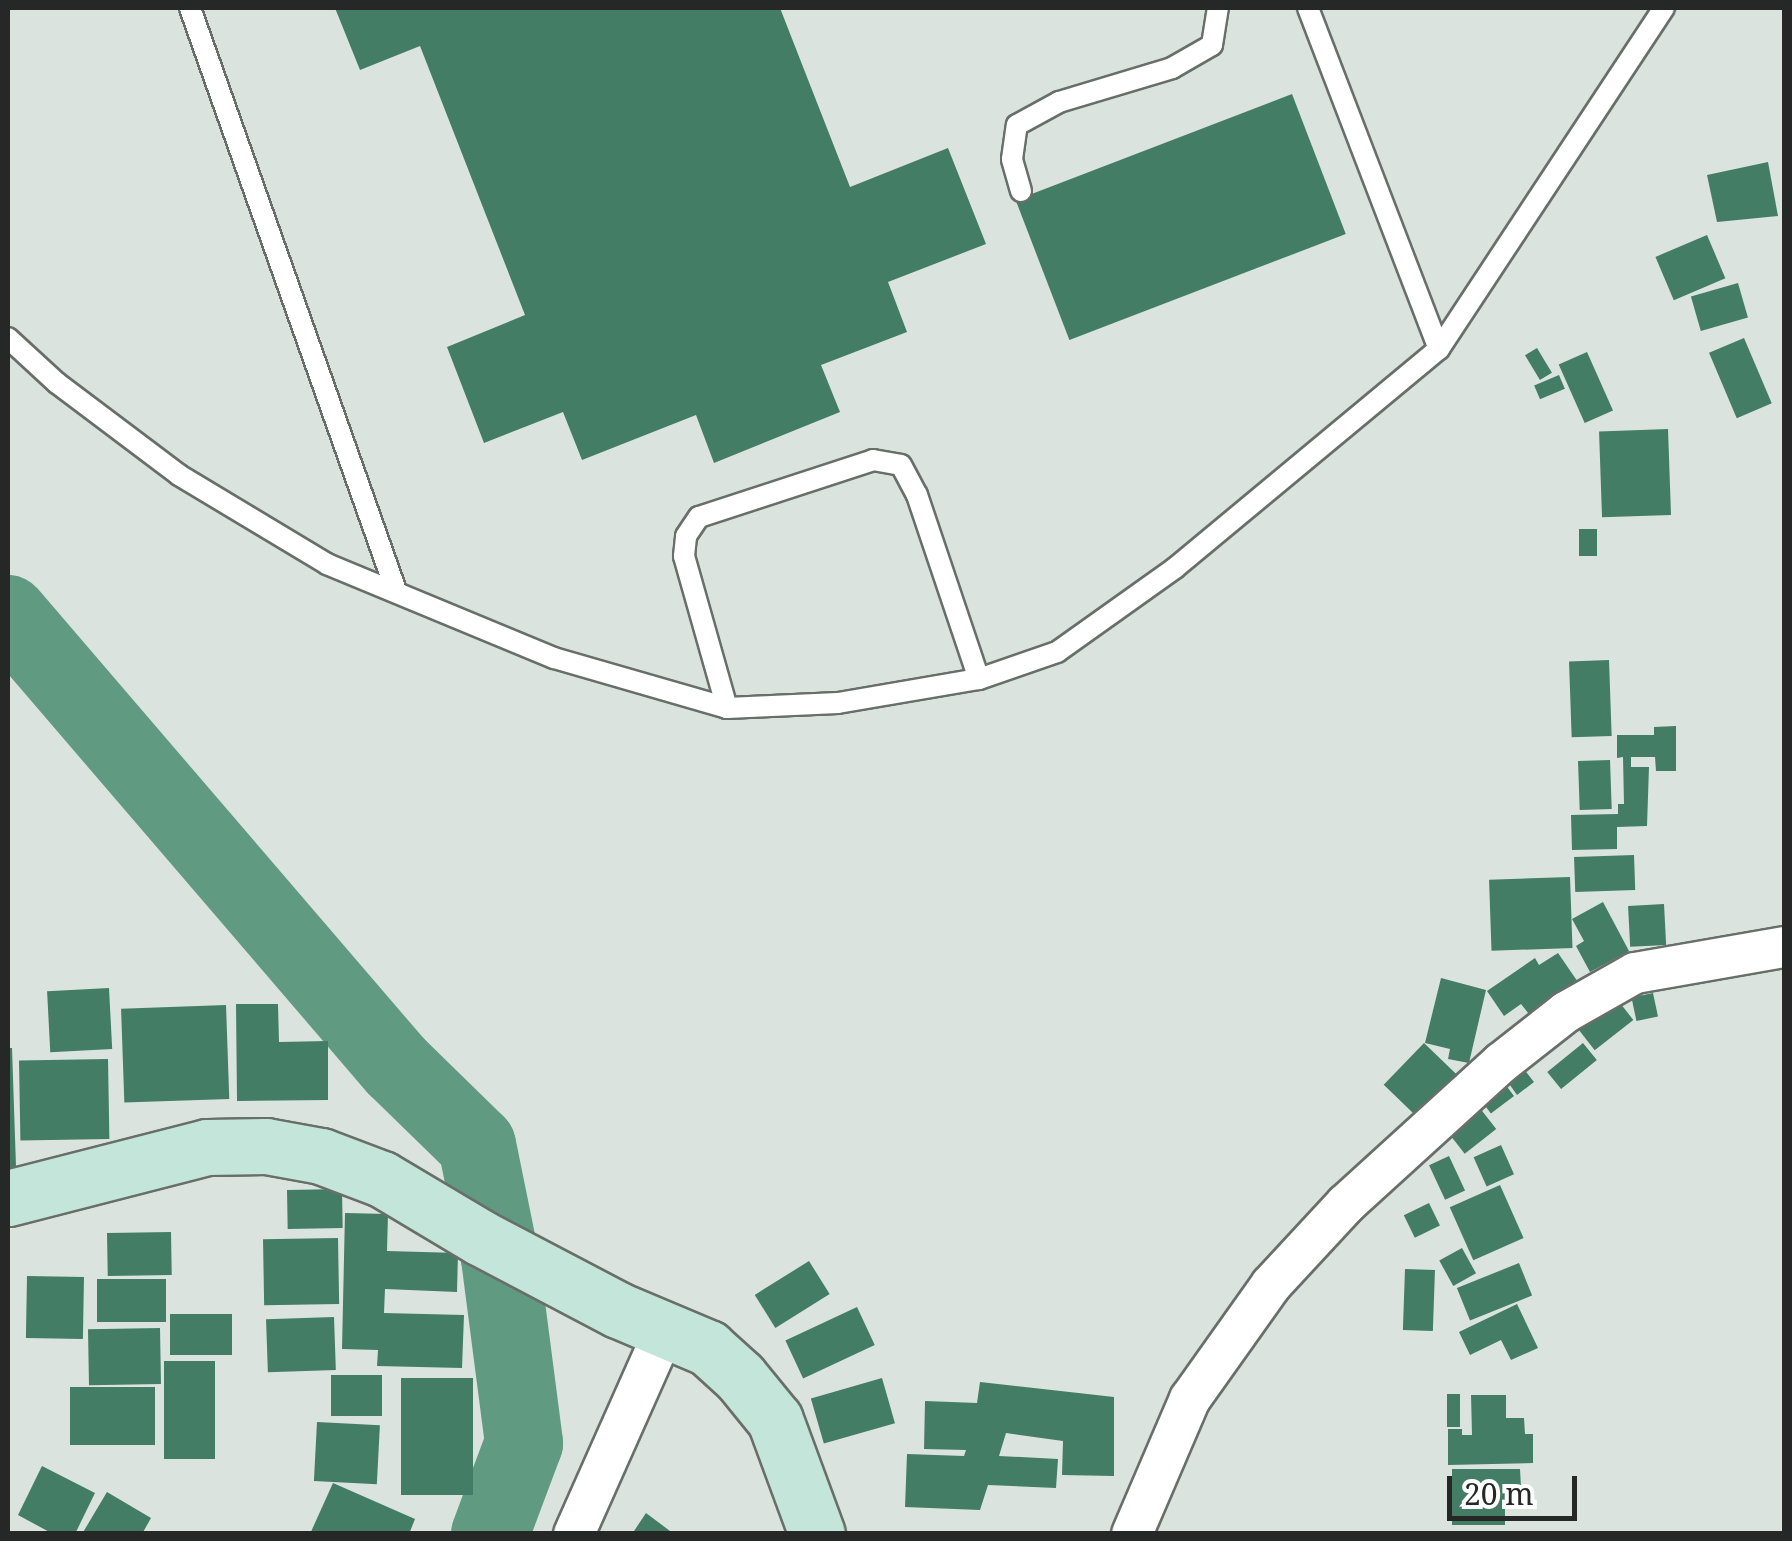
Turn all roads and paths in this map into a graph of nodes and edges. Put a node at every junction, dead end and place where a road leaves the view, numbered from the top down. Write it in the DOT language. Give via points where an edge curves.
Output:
graph roads {
  1 [pos="190,8"];
  2 [pos="1218,8"];
  3 [pos="1308,8"];
  4 [pos="1664,8"];
  5 [pos="1020,191"];
  6 [pos="8,338"];
  7 [pos="1439,349"];
  8 [pos="396,588"];
  9 [pos="980,679"];
  10 [pos="726,708"];
  11 [pos="1784,947"];
  12 [pos="8,1198"];
  13 [pos="642,1320"];
  14 [pos="574,1534"];
  15 [pos="817,1534"];
  16 [pos="1132,1534"];
  1 -- 8 [label="lane"];
  2 -- 5 [label="lane" via="1212,45 1172,68 1074,97 1017,125 1012,159"];
  3 -- 7 [label="lane"];
  4 -- 7 [label="lane"];
  6 -- 8 [label="lane" via="179,475 328,564"];
  7 -- 9 [label="lane" via="1161,578 1057,652"];
  8 -- 10 [label="lane" via="554,658"];
  9 -- 10 [label="lane" via="838,703"];
  9 -- 10 [label="lane" via="916,495 901,465 874,460 699,517 686,536 684,556"];
  11 -- 16 [label="street" via="1636,973 1566,1012 1501,1063 1346,1204 1271,1284 1190,1399"];
  12 -- 13 [label="main road" via="207,1146 266,1146 321,1156 382,1179"];
  13 -- 14 [label="street"];
  13 -- 15 [label="main road" via="708,1348 740,1376 775,1420"];
}
